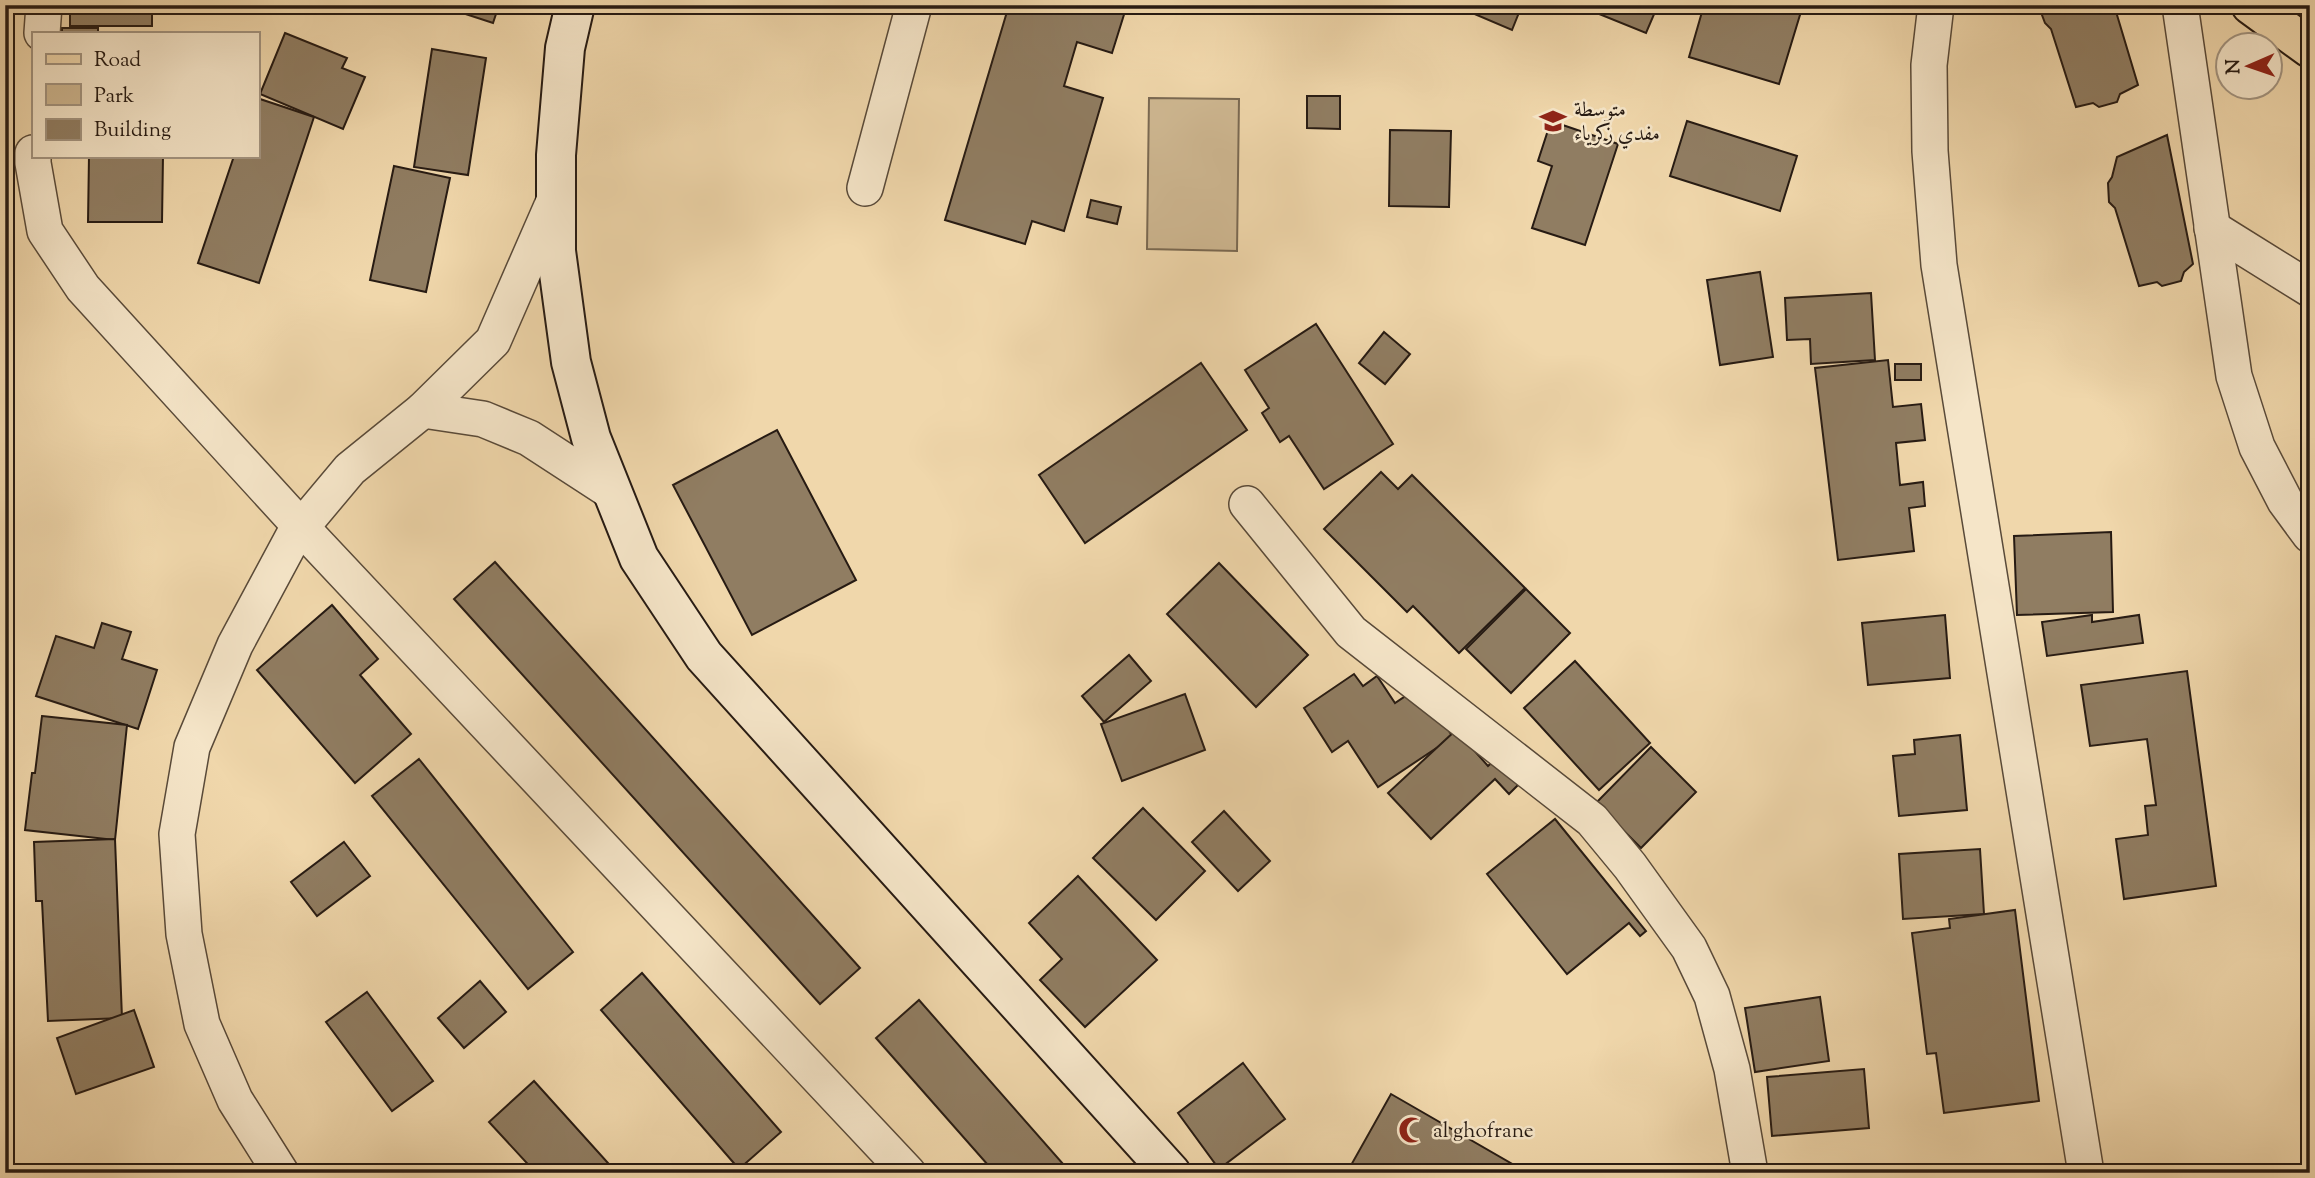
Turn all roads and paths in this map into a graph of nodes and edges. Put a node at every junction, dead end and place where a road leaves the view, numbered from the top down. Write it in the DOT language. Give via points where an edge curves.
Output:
graph roads {
  1 [pos="44,5"];
  2 [pos="575,5"];
  3 [pos="914,5"];
  4 [pos="1936,5"];
  5 [pos="2180,5"];
  6 [pos="2251,5"];
  7 [pos="42,32"];
  8 [pos="2310,48"];
  9 [pos="33,158"];
  10 [pos="865,188"];
  11 [pos="556,196"];
  12 [pos="2212,228"];
  13 [pos="2310,289"];
  14 [pos="423,410"];
  15 [pos="612,492"];
  16 [pos="1247,504"];
  17 [pos="301,527"];
  18 [pos="2310,535"];
  19 [pos="281,1173"];
  20 [pos="908,1173"];
  21 [pos="1171,1173"];
  22 [pos="1750,1173"];
  23 [pos="2086,1173"];
  1 -- 7 [label="street"];
  2 -- 11 [label="street" via="565,48"];
  3 -- 10 [label="street"];
  4 -- 23 [label="street" via="1929,65 1939,265"];
  5 -- 12 [label="street"];
  6 -- 8 [label="main road"];
  9 -- 17 [label="street" via="45,231 83,288"];
  11 -- 14 [label="street" via="493,341"];
  11 -- 15 [label="street" via="556,251 571,362 591,438"];
  12 -- 13 [label="street"];
  12 -- 18 [label="street" via="2234,376 2257,447 2285,501"];
  14 -- 15 [label="street" via="483,419 529,438"];
  14 -- 17 [label="street" via="349,469"];
  15 -- 21 [label="street" via="639,558 704,656"];
  16 -- 22 [label="street" via="1351,632 1592,820 1630,866 1689,948 1712,996 1732,1069"];
  17 -- 19 [label="street" via="235,645 192,747 177,834 184,934 202,1024 235,1100"];
  17 -- 20 [label="street"];
}
